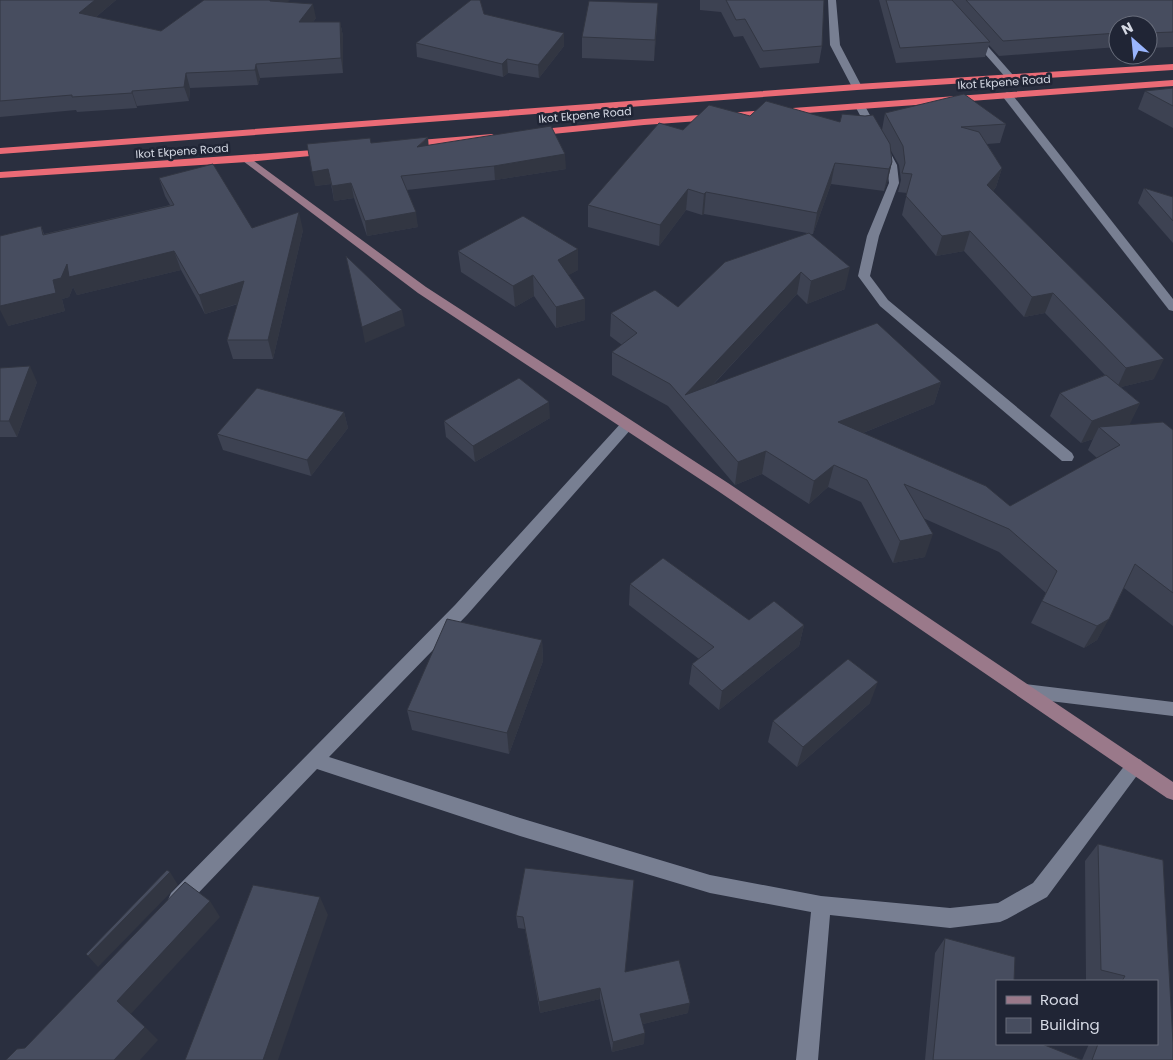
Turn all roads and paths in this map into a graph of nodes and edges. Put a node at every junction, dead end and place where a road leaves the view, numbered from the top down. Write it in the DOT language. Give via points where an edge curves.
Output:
graph roads {
  1 [pos="832,0"];
  2 [pos="967,28"];
  3 [pos="1173,67"];
  4 [pos="1010,77"];
  5 [pos="1173,83"];
  6 [pos="857,88"];
  7 [pos="1007,95"];
  8 [pos="639,105"];
  9 [pos="860,106"];
  10 [pos="644,122"];
  11 [pos="525,134"];
  12 [pos="505,135"];
  13 [pos="396,146"];
  14 [pos="0,151"];
  15 [pos="337,151"];
  16 [pos="247,159"];
  17 [pos="0,176"];
  18 [pos="1173,306"];
  19 [pos="627,425"];
  20 [pos="1067,457"];
  21 [pos="1024,691"];
  22 [pos="1173,709"];
  23 [pos="313,760"];
  24 [pos="1135,766"];
  25 [pos="1173,792"];
  26 [pos="821,906"];
  27 [pos="169,910"];
  28 [pos="807,1060"];
  1 -- 6 [label="street" via="835,46"];
  2 -- 4 [label="street"];
  3 -- 4 [label="highway, Ikot Ekpene Road"];
  4 -- 6 [label="highway, Ikot Ekpene Road"];
  5 -- 7 [label="highway, Ikot Ekpene Road"];
  6 -- 8 [label="highway, Ikot Ekpene Road"];
  7 -- 9 [label="highway, Ikot Ekpene Road"];
  7 -- 18 [label="street"];
  8 -- 10 [label="highway"];
  8 -- 14 [label="highway, Ikot Ekpene Road"];
  9 -- 10 [label="highway, Ikot Ekpene Road"];
  9 -- 20 [label="street" via="892,165 894,184 873,236 864,276 884,303"];
  10 -- 11 [label="highway, Ikot Ekpene Road"];
  12 -- 13 [label="highway"];
  15 -- 16 [label="highway, Ikot Ekpene Road"];
  16 -- 17 [label="highway, Ikot Ekpene Road"];
  16 -- 19 [label="street" via="422,290"];
  19 -- 21 [label="street"];
  19 -- 23 [label="street" via="460,610"];
  21 -- 22 [label="street"];
  21 -- 24 [label="street"];
  23 -- 26 [label="street" via="710,884"];
  23 -- 27 [label="street"];
  24 -- 25 [label="street"];
  24 -- 26 [label="street" via="1040,890 1000,912 950,918"];
  26 -- 28 [label="street"];
}
